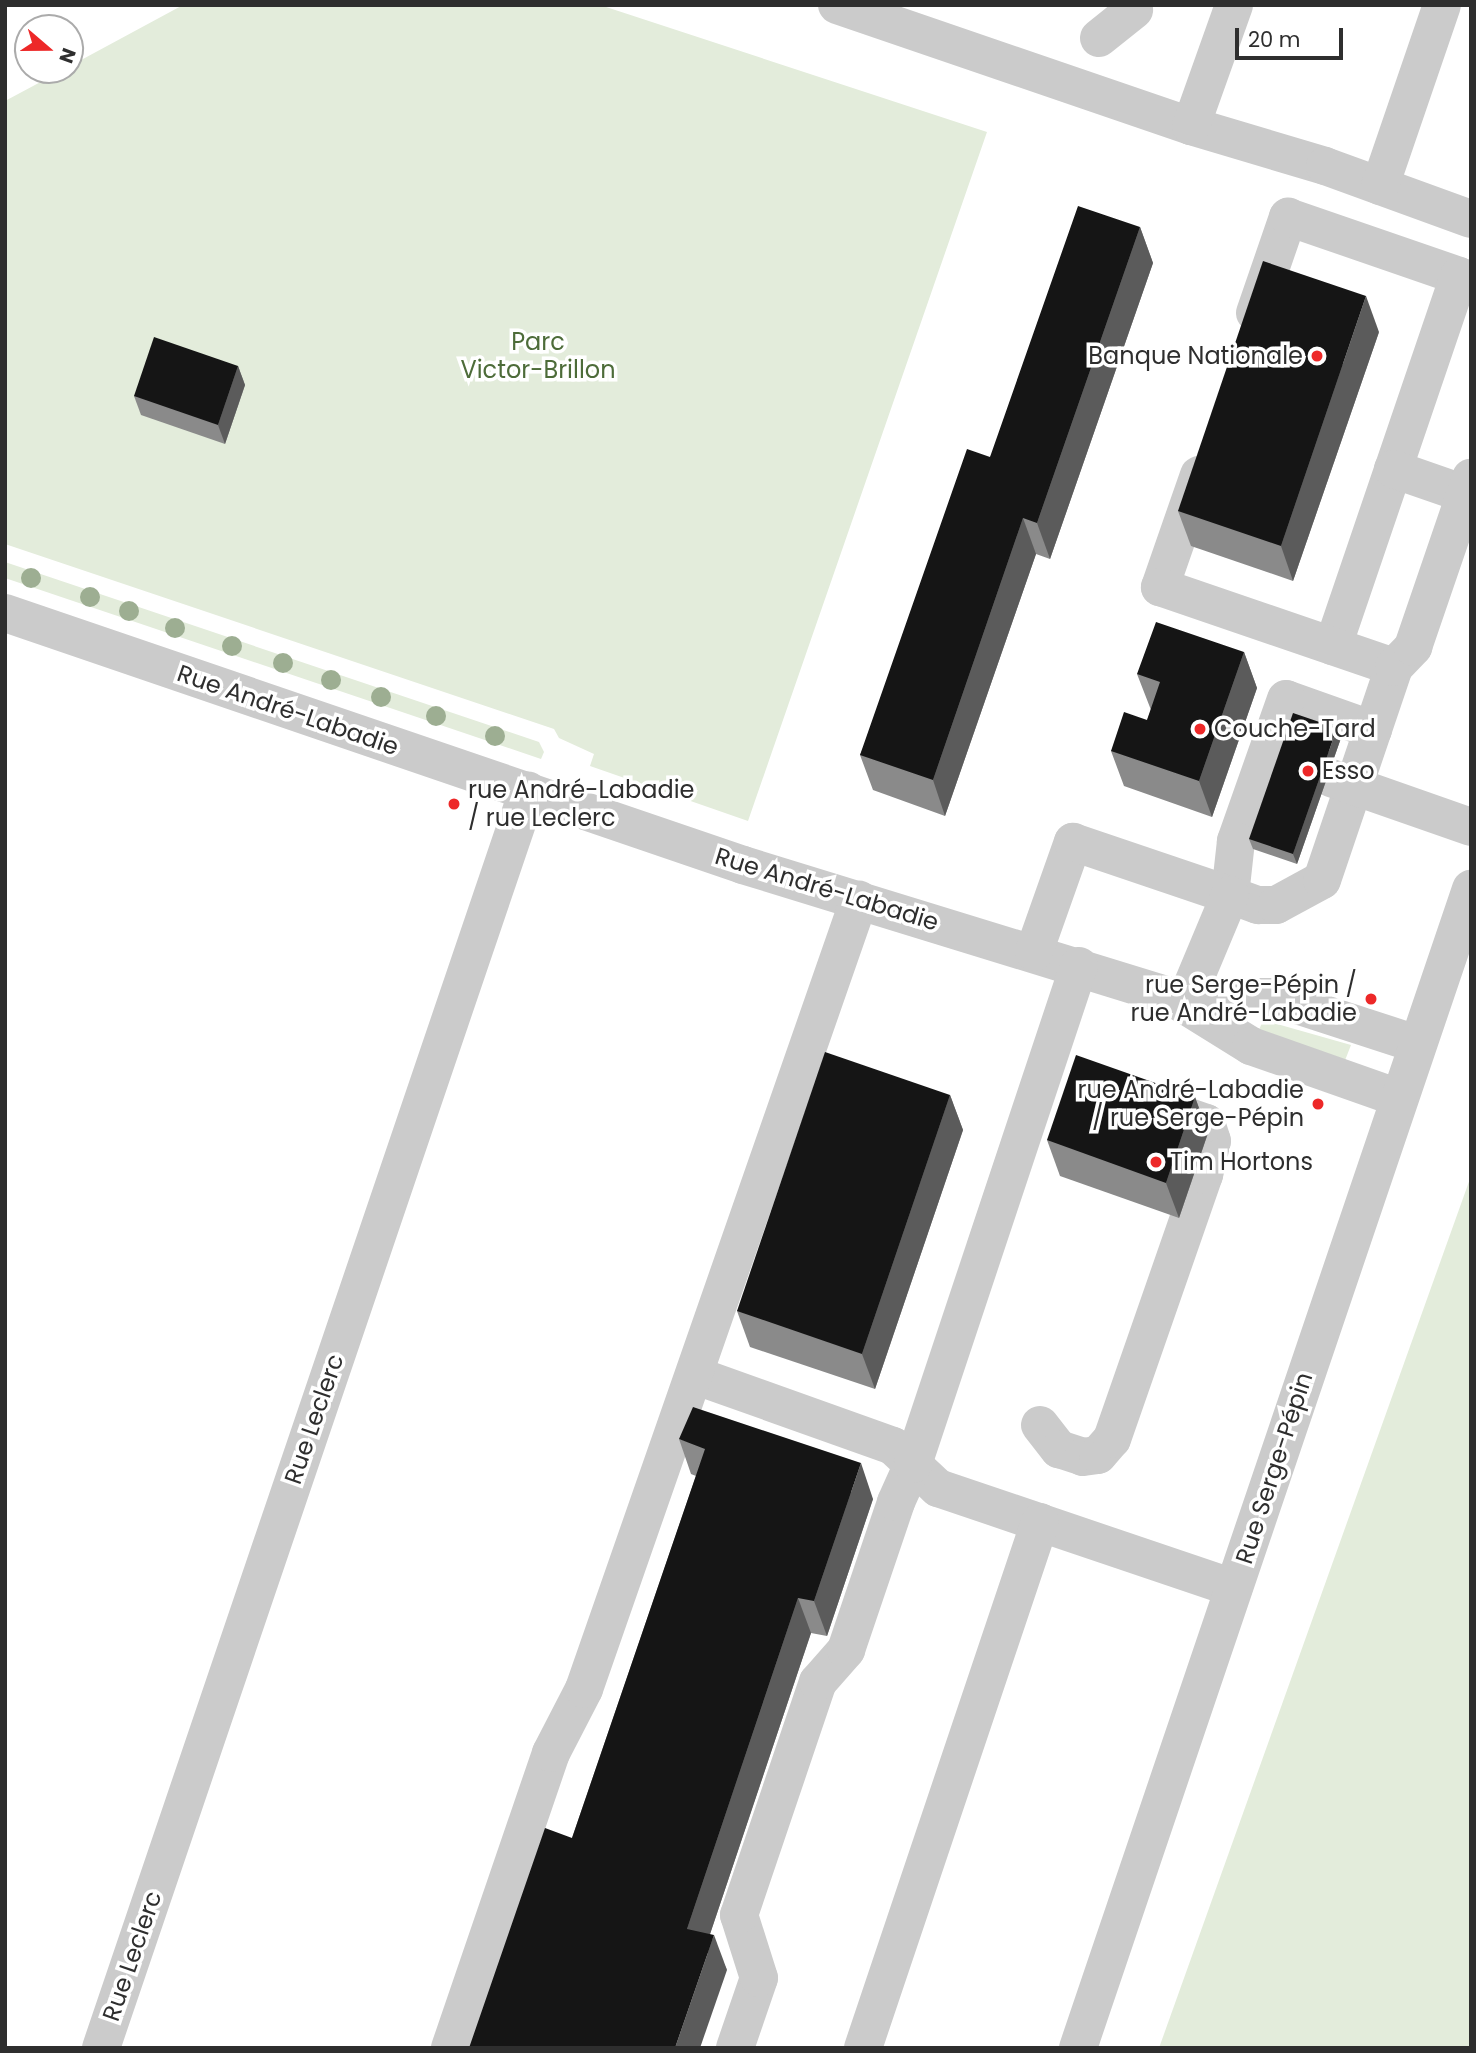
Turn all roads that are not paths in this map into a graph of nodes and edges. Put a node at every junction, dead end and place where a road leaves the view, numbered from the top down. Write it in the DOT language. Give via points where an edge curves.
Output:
graph roads {
  1 [pos="837,5"];
  2 [pos="1442,5"];
  3 [pos="1227,8"];
  4 [pos="1134,10"];
  5 [pos="1100,38"];
  6 [pos="1191,126"];
  7 [pos="1380,186"];
  8 [pos="1471,219"];
  9 [pos="1465,278"];
  10 [pos="1243,349"];
  11 [pos="1211,442"];
  12 [pos="1394,469"];
  13 [pos="1469,489"];
  14 [pos="5,613"];
  15 [pos="1333,646"];
  16 [pos="1395,667"];
  17 [pos="1373,730"];
  18 [pos="1266,755"];
  19 [pos="1354,786"];
  20 [pos="528,791"];
  21 [pos="1471,827"];
  22 [pos="1471,889"];
  23 [pos="1230,895"];
  24 [pos="859,900"];
  25 [pos="1034,952"];
  26 [pos="1079,966"];
  27 [pos="1181,1000"];
  28 [pos="1417,1044"];
  29 [pos="1045,1068"];
  30 [pos="1083,1081"];
  31 [pos="1121,1094"];
  32 [pos="1399,1098"];
  33 [pos="694,1375"];
  34 [pos="1040,1425"];
  35 [pos="913,1464"];
  36 [pos="1041,1522"];
  37 [pos="1234,1588"];
  38 [pos="101,2048"];
  39 [pos="450,2048"];
  40 [pos="735,2048"];
  41 [pos="863,2048"];
  42 [pos="1078,2048"];
  1 -- 6 [label="street"];
  2 -- 7 [label="street"];
  3 -- 6 [label="street"];
  4 -- 5 [label="street"];
  6 -- 7 [label="street"];
  7 -- 8 [label="street"];
  9 -- 10 [label="street" via="1289,217"];
  9 -- 12 [label="street"];
  11 -- 15 [label="street" via="1160,587"];
  12 -- 13 [label="street"];
  12 -- 15 [label="street"];
  13 -- 16 [label="street" via="1413,646"];
  14 -- 20 [label="street, Rue André-Labadie"];
  15 -- 16 [label="street"];
  16 -- 17 [label="street"];
  17 -- 18 [label="street" via="1286,699"];
  17 -- 19 [label="street"];
  18 -- 19 [label="street"];
  18 -- 23 [label="street" via="1236,841"];
  19 -- 21 [label="street"];
  19 -- 23 [label="street" via="1322,880 1276,905 1258,905"];
  20 -- 24 [label="street, Rue André-Labadie"];
  20 -- 38 [label="street, Rue Leclerc"];
  22 -- 28 [label="street, Rue Serge-Pépin"];
  23 -- 25 [label="street" via="1073,842"];
  23 -- 27 [label="street"];
  24 -- 25 [label="street, Rue André-Labadie"];
  24 -- 33 [label="street"];
  25 -- 26 [label="street, Rue André-Labadie"];
  26 -- 27 [label="street, Rue André-Labadie"];
  26 -- 29 [label="street"];
  27 -- 28 [label="street, Rue André-Labadie" via="1272,998"];
  27 -- 32 [label="street, Rue André-Labadie" via="1251,1046"];
  28 -- 32 [label="street, Rue Serge-Pépin"];
  29 -- 30 [label="street"];
  29 -- 35 [label="street"];
  31 -- 34 [label="street" via="1206,1123 1212,1141 1209,1159 1108,1445 1090,1457 1076,1455 1059,1449"];
  32 -- 37 [label="street, Rue Serge-Pépin"];
  33 -- 35 [label="street" via="893,1446"];
  33 -- 39 [label="street" via="584,1689 551,1753"];
  35 -- 36 [label="street" via="938,1488"];
  35 -- 40 [label="street" via="846,1650 818,1682 739,1915 759,1978"];
  36 -- 37 [label="street"];
  36 -- 41 [label="street"];
  37 -- 42 [label="street, Rue Serge-Pépin"];
}
